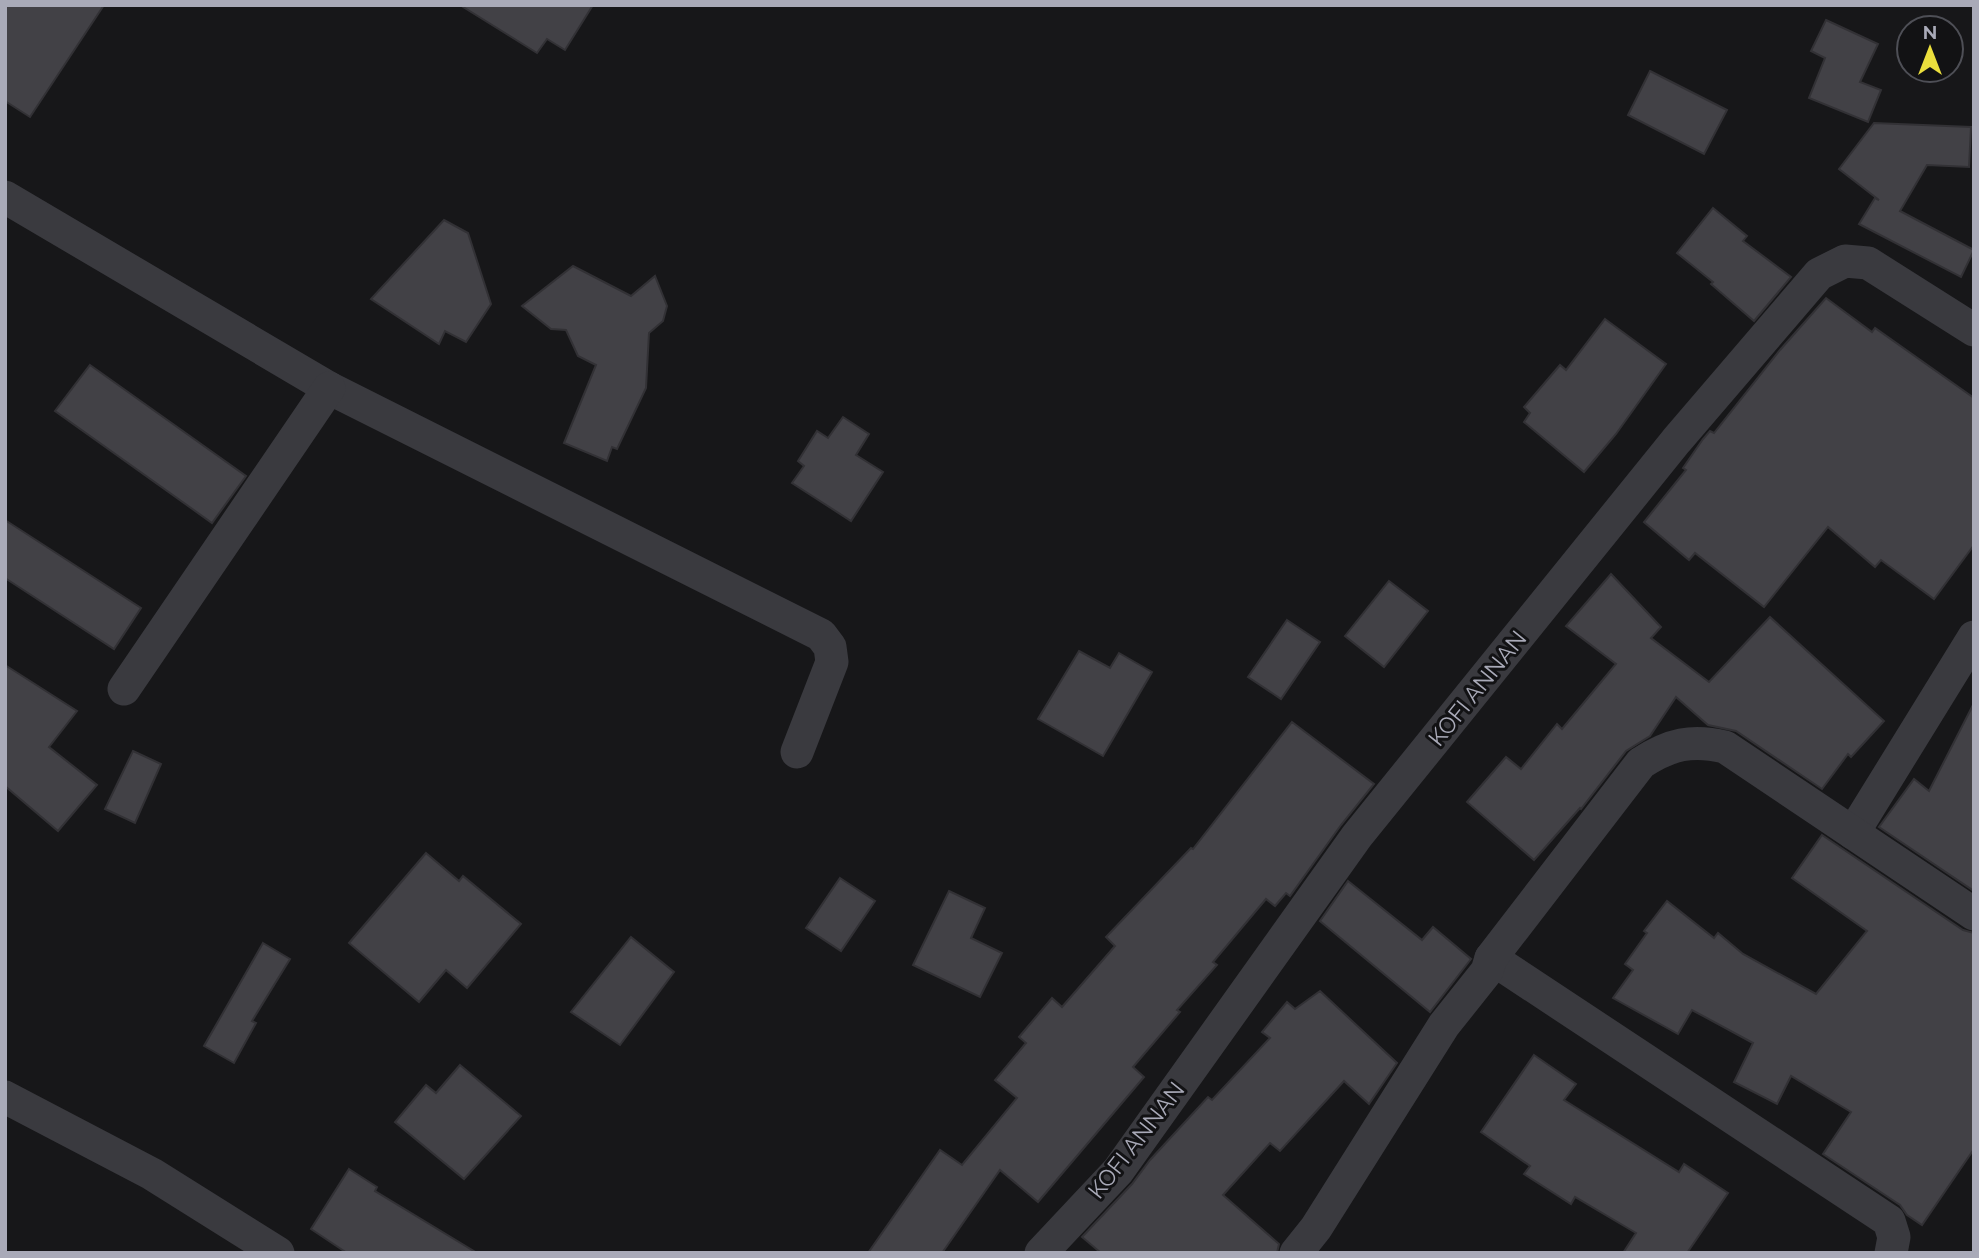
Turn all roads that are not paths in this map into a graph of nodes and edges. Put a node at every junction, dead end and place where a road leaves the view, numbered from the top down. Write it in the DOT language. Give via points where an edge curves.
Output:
graph roads {
  1 [pos="5,197"];
  2 [pos="1974,330"];
  3 [pos="329,388"];
  4 [pos="1974,637"];
  5 [pos="124,688"];
  6 [pos="797,752"];
  7 [pos="1853,833"];
  8 [pos="1974,914"];
  9 [pos="1491,958"];
  10 [pos="5,1097"];
  11 [pos="278,1253"];
  12 [pos="1041,1253"];
  13 [pos="1296,1253"];
  14 [pos="1891,1253"];
  1 -- 3 [label="street"];
  2 -- 12 [label="street, KOFI ANNAN" via="1868,263 1845,261 1819,274 1676,441 1357,836 1118,1171"];
  3 -- 5 [label="street"];
  3 -- 6 [label="street" via="821,635 830,646 832,662"];
  4 -- 7 [label="street"];
  7 -- 8 [label="street"];
  7 -- 9 [label="street" via="1725,747 1705,742 1663,749 1642,763"];
  9 -- 13 [label="street" via="1487,971 1444,1025"];
  9 -- 14 [label="street" via="1889,1221 1894,1237"];
  10 -- 11 [label="street" via="152,1174"];
}
